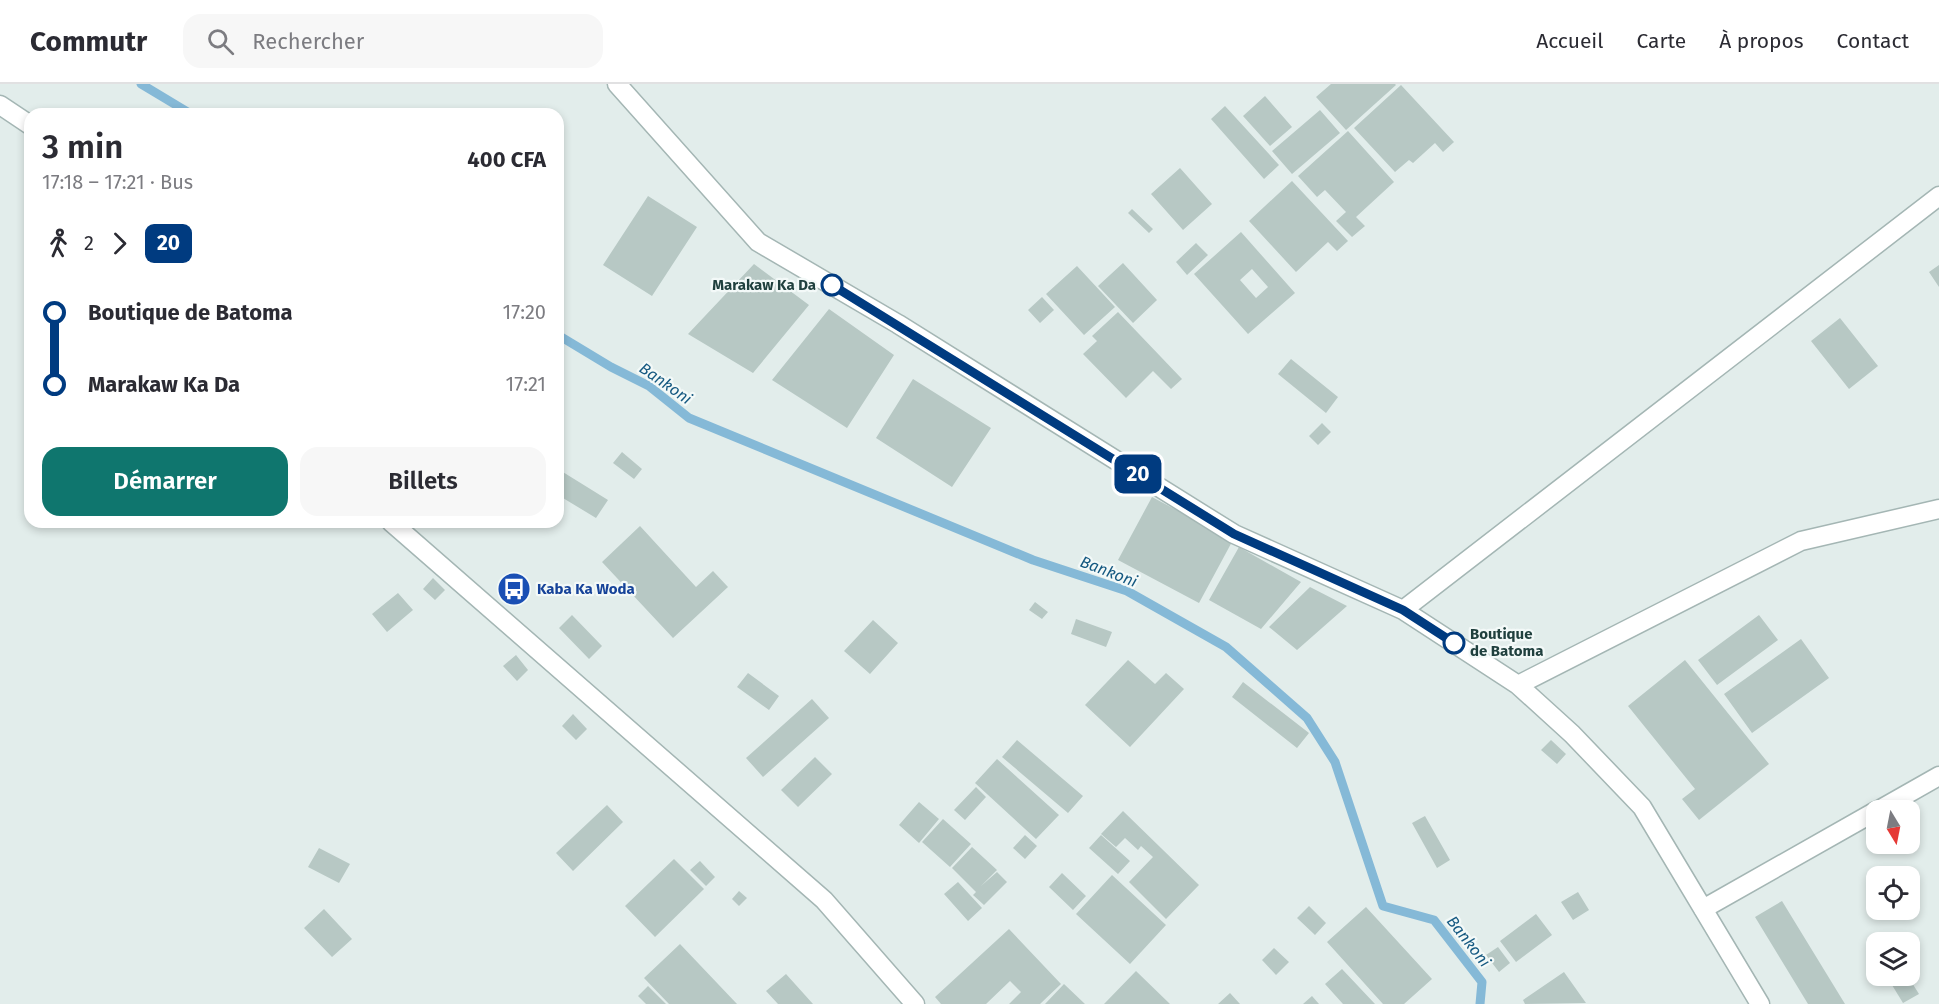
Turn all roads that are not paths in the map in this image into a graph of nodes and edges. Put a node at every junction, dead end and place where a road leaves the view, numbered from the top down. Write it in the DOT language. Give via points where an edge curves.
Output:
graph roads {
  1 [pos="617,84"];
  2 [pos="0,105"];
  3 [pos="24,121"];
  4 [pos="1939,196"];
  5 [pos="1939,509"];
  6 [pos="398,528"];
  7 [pos="1403,610"];
  8 [pos="1518,686"];
  9 [pos="1939,776"];
  10 [pos="1897,800"];
  11 [pos="1866,818"];
  12 [pos="1703,909"];
  13 [pos="915,1004"];
  14 [pos="1760,1004"];
  1 -- 7 [label="street" via="758,242 898,324 1234,534"];
  2 -- 3 [label="street"];
  4 -- 7 [label="street"];
  5 -- 8 [label="street" via="1802,541"];
  6 -- 13 [label="street" via="824,900"];
  7 -- 8 [label="street"];
  8 -- 12 [label="street" via="1572,734 1642,807"];
  9 -- 10 [label="street"];
  11 -- 12 [label="street"];
  12 -- 14 [label="street"];
}
